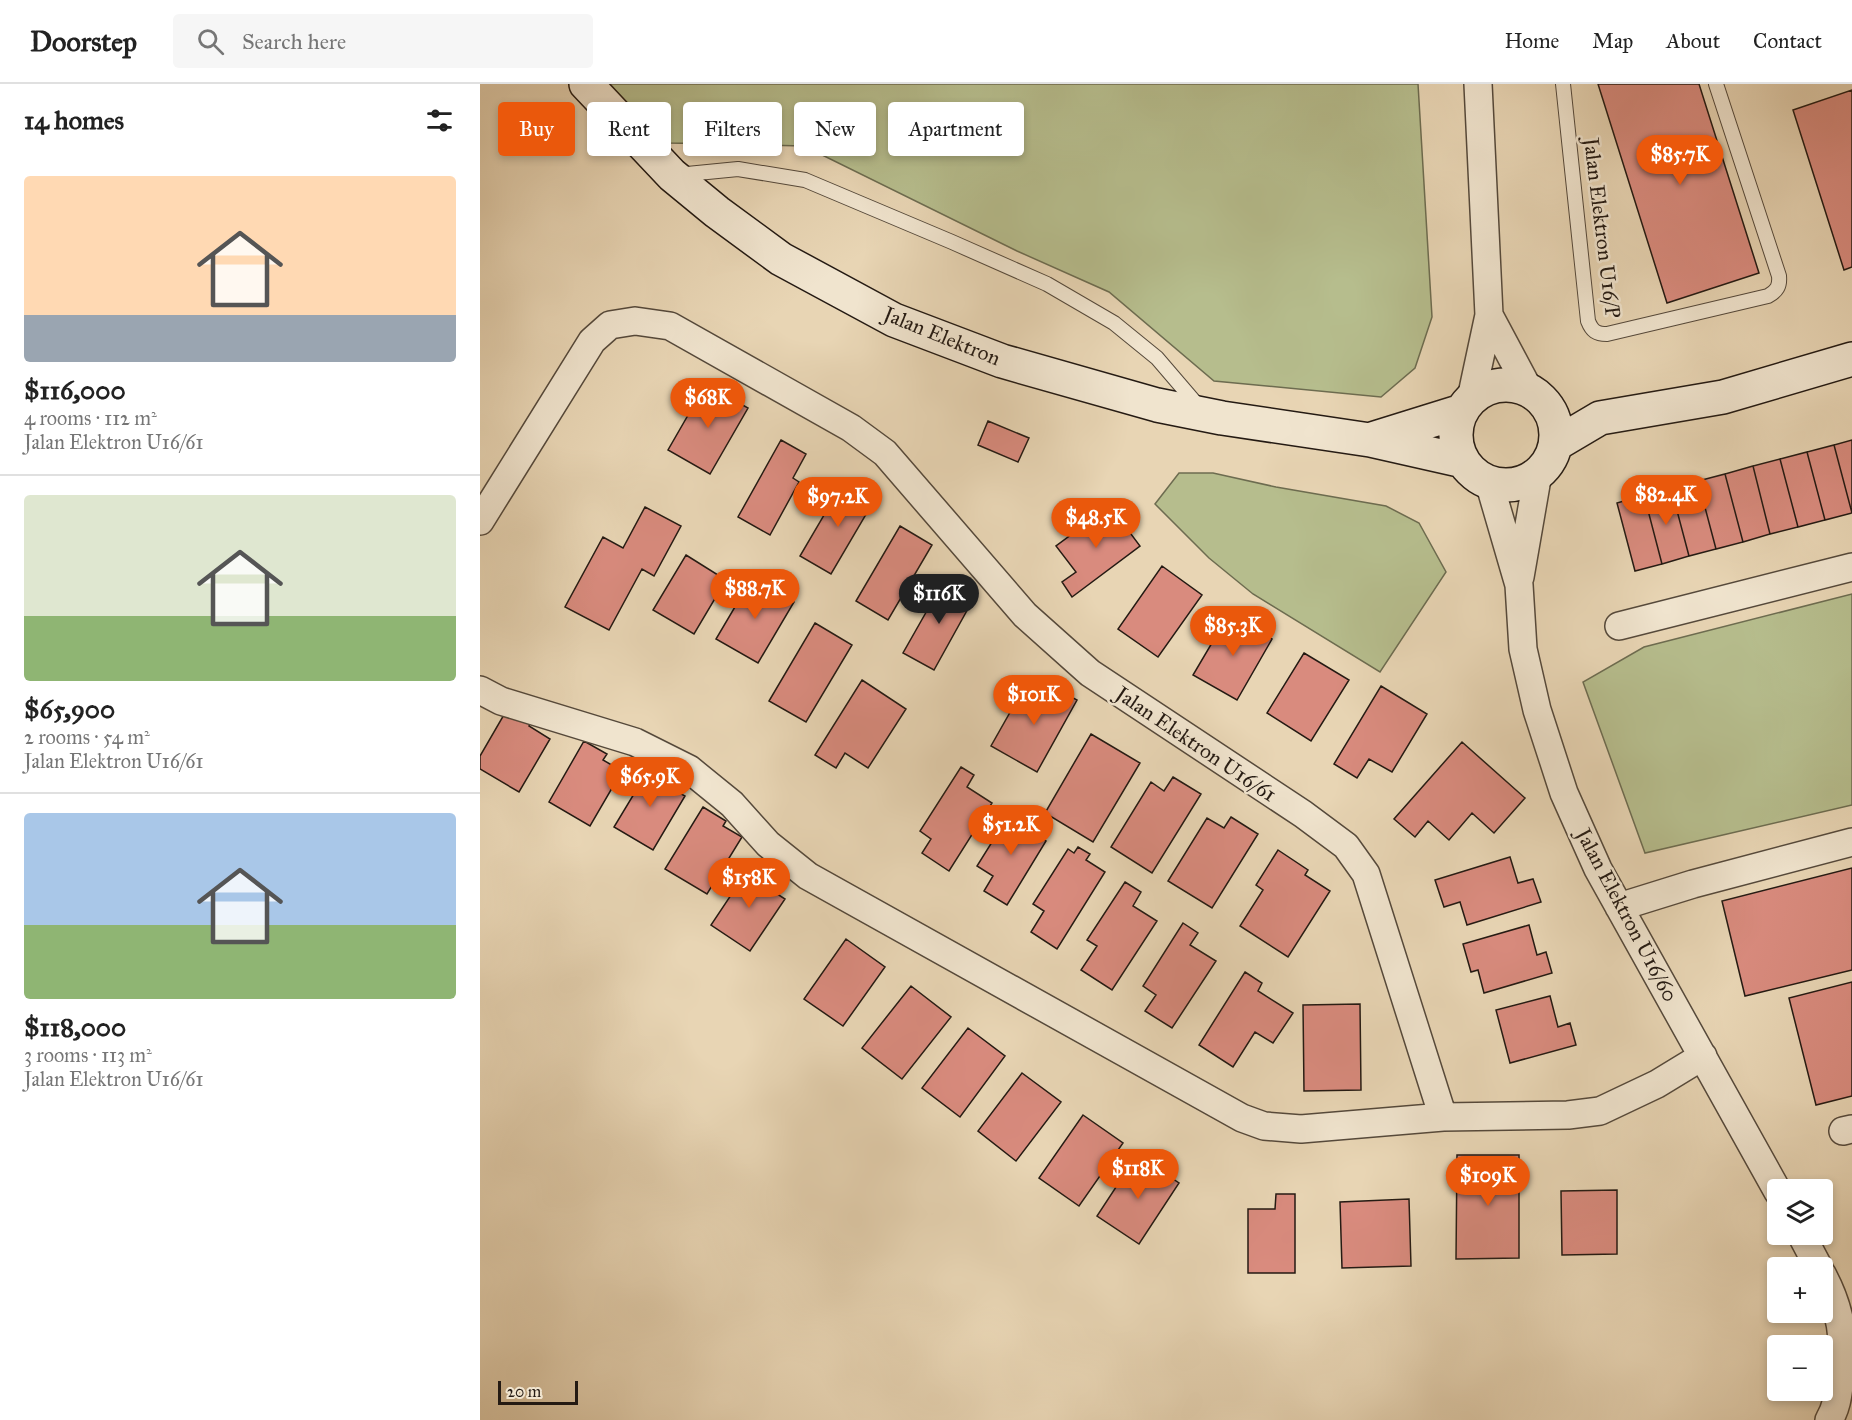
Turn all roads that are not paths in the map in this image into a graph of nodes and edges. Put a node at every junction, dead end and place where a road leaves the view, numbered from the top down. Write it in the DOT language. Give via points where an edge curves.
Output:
graph roads {
  1 [pos="586,84"];
  2 [pos="1478,84"];
  3 [pos="1563,84"];
  4 [pos="1716,84"];
  5 [pos="672,175"];
  6 [pos="1489,315"];
  7 [pos="1852,359"];
  8 [pos="1535,394"];
  9 [pos="1466,405"];
  10 [pos="1205,414"];
  11 [pos="1600,418"];
  12 [pos="1370,440"];
  13 [pos="1556,444"];
  14 [pos="1463,461"];
  15 [pos="1538,473"];
  16 [pos="1489,482"];
  17 [pos="480,521"];
  18 [pos="1852,567"];
  19 [pos="1519,585"];
  20 [pos="1619,626"];
  21 [pos="480,690"];
  22 [pos="1852,842"];
  23 [pos="1619,907"];
  24 [pos="1703,1056"];
  25 [pos="1443,1117"];
  26 [pos="1771,1179"];
  27 [pos="1833,1293"];
  28 [pos="1829,1420"];
  1 -- 5 [label="street, Jalan Elektron"];
  2 -- 6 [label="street"];
  3 -- 4 [label="lane, Jalan Elektron U16/P" via="1588,321 1598,334 1607,334 1776,292 1779,276"];
  5 -- 10 [label="street, Jalan Elektron" via="781,259 894,320 1002,361 1157,405"];
  5 -- 10 [label="lane" via="738,169 805,180 1047,284 1114,322 1157,358"];
  6 -- 8 [label="street"];
  6 -- 9 [label="street"];
  7 -- 11 [label="street" via="1723,397"];
  8 -- 9 [label="street" via="1514,385 1498,385 1484,390"];
  8 -- 11 [label="street"];
  8 -- 13 [label="street" via="1551,411"];
  9 -- 12 [label="street, Jalan Elektron"];
  9 -- 14 [label="street" via="1456,428"];
  10 -- 12 [label="street, Jalan Elektron"];
  11 -- 13 [label="street"];
  12 -- 14 [label="street, Jalan Elektron"];
  13 -- 15 [label="street"];
  14 -- 16 [label="street" via="1474,474"];
  15 -- 16 [label="street" via="1515,485"];
  15 -- 19 [label="street"];
  16 -- 19 [label="street"];
  17 -- 25 [label="street, Jalan Elektron U16/61" via="592,341 610,325 635,321 670,326 851,428 885,453 1025,615 1090,673 1346,846 1366,874"];
  18 -- 20 [label="street"];
  19 -- 23 [label="street, Jalan Elektron U16/60" via="1523,649 1537,710 1564,793"];
  21 -- 25 [label="street" via="501,701 635,742 689,769 808,876 1242,1118 1264,1126 1301,1129"];
  22 -- 23 [label="street"];
  23 -- 24 [label="street, Jalan Elektron U16/60"];
  24 -- 25 [label="street" via="1657,1084 1600,1111"];
  24 -- 26 [label="street, Jalan Elektron U16/60"];
  27 -- 28 [label="street" via="1842,1326 1841,1370 1836,1409"];
}
